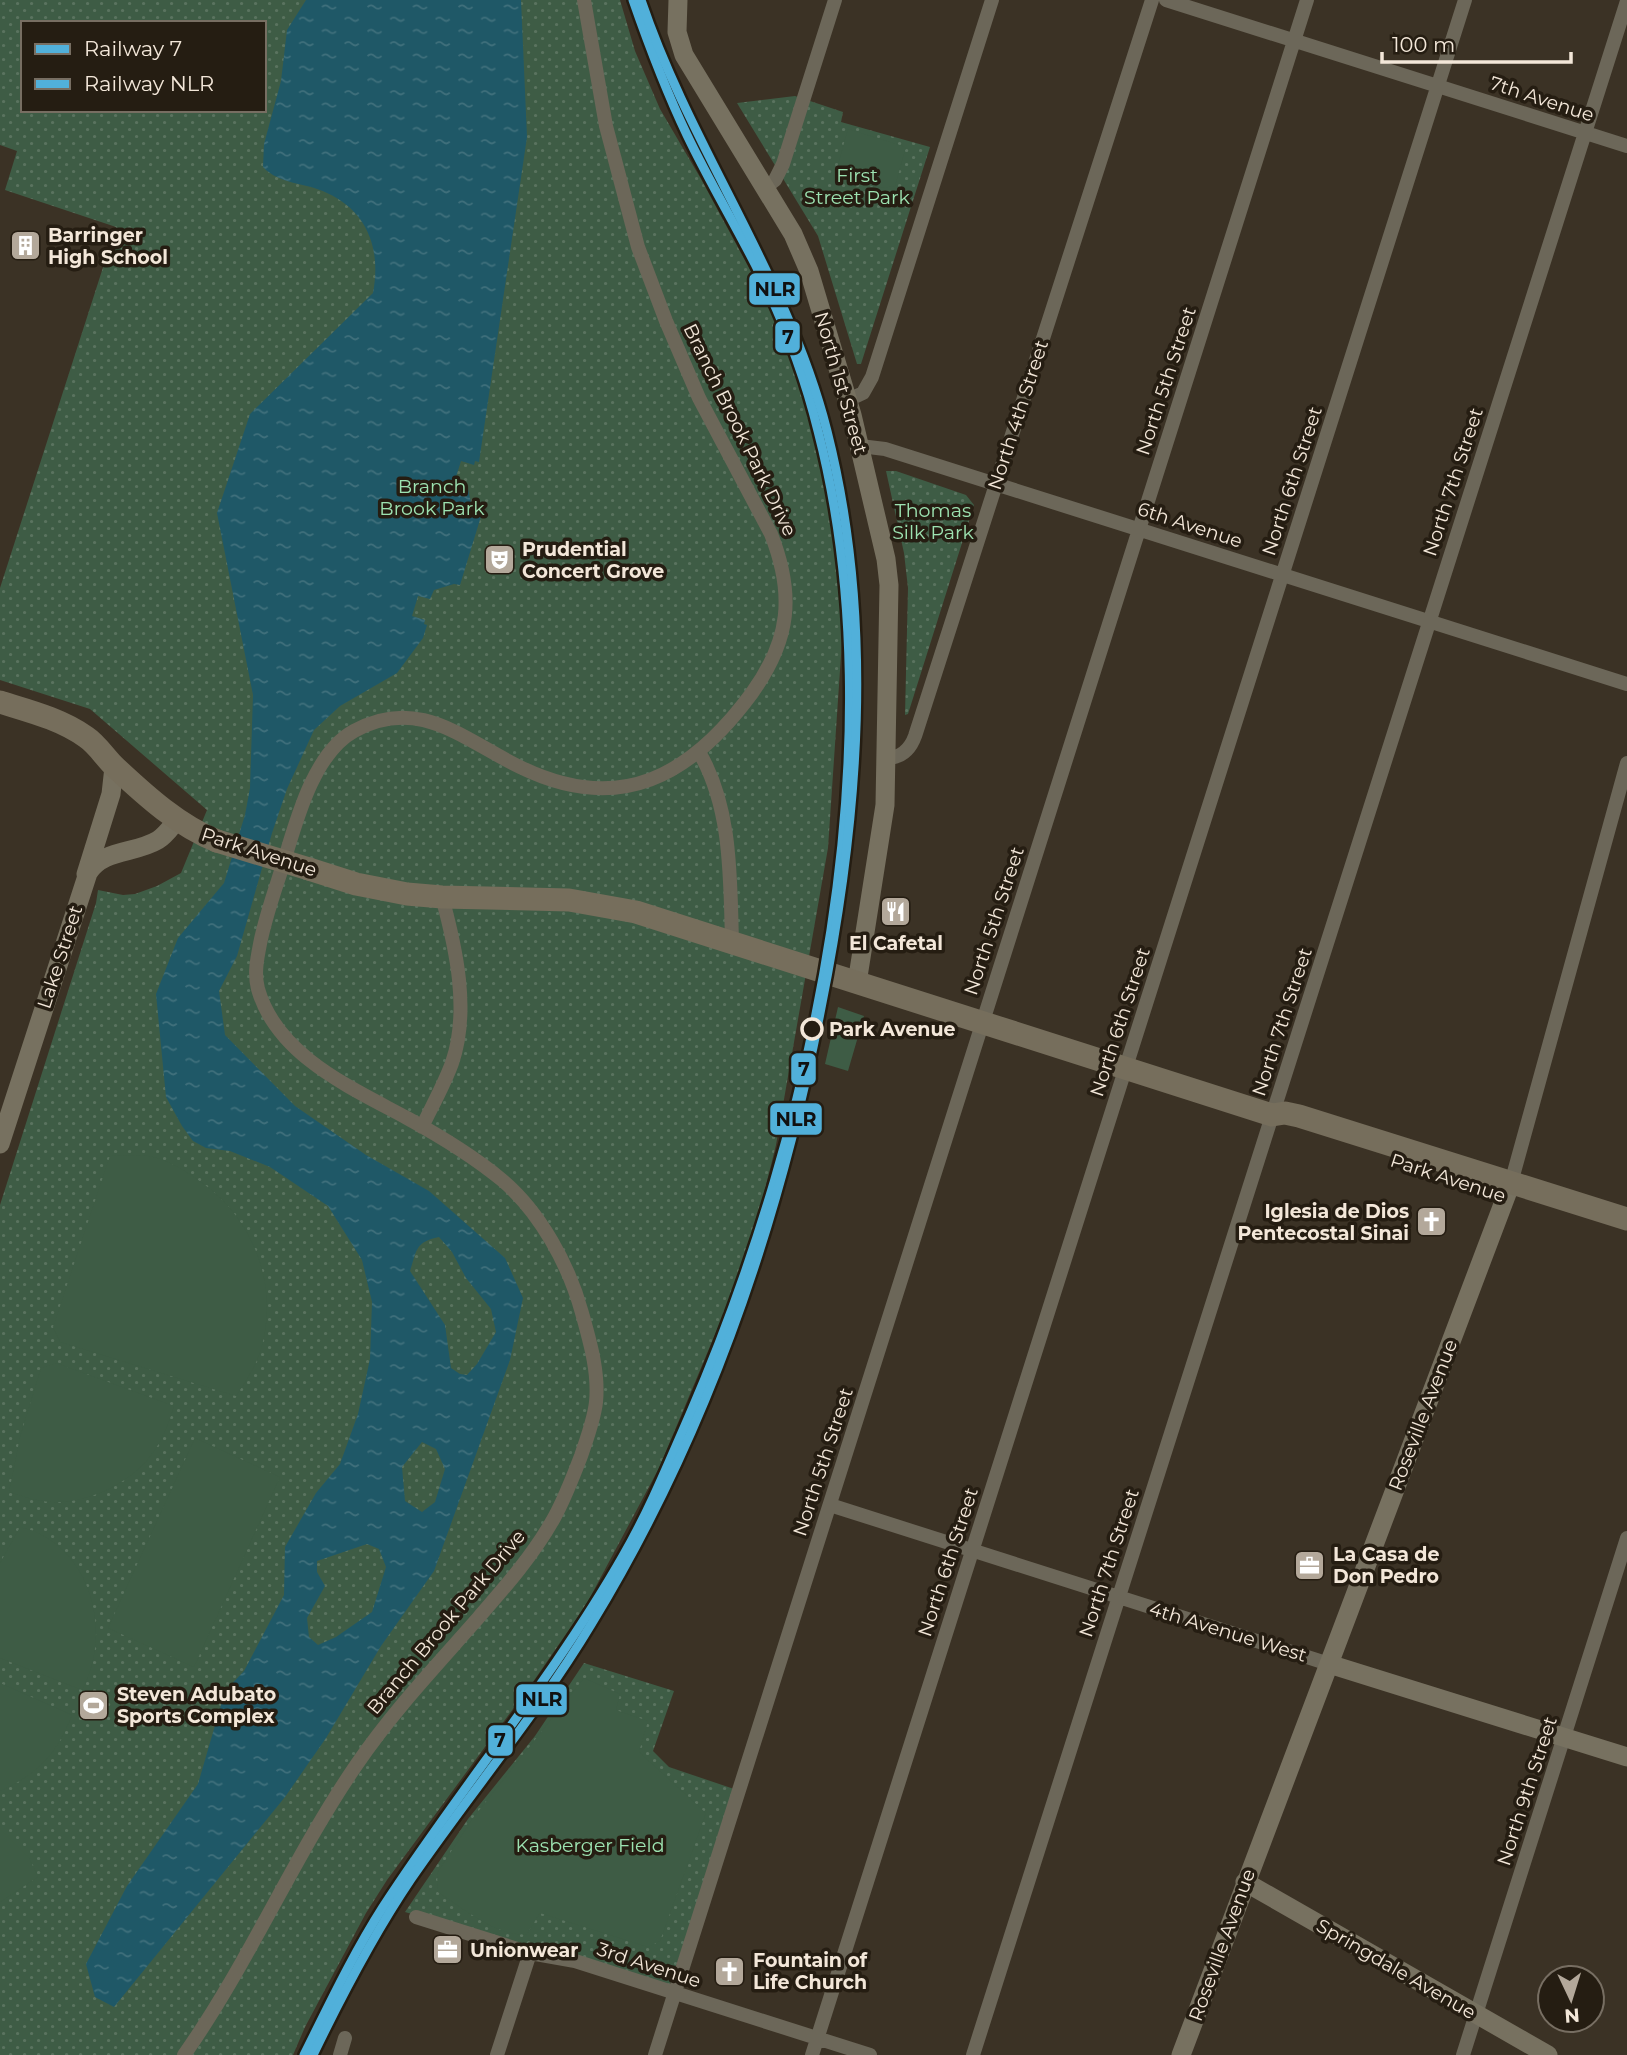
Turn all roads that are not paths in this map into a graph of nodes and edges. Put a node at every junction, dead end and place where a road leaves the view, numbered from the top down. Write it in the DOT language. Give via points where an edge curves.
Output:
graph roads {
  1 [pos="584,0"];
  2 [pos="678,0"];
  3 [pos="835,0"];
  4 [pos="992,0"];
  5 [pos="1152,0"];
  6 [pos="1166,0"];
  7 [pos="1307,0"];
  8 [pos="1465,0"];
  9 [pos="1626,5"];
  10 [pos="1294,41"];
  11 [pos="1438,86"];
  12 [pos="1585,133"];
  13 [pos="1627,146"];
  14 [pos="765,188"];
  15 [pos="848,400"];
  16 [pos="860,446"];
  17 [pos="996,484"];
  18 [pos="1139,529"];
  19 [pos="1283,575"];
  20 [pos="1429,621"];
  21 [pos="1627,684"];
  22 [pos="0,702"];
  23 [pos="0,718"];
  24 [pos="699,752"];
  25 [pos="886,758"];
  26 [pos="1627,763"];
  27 [pos="114,767"];
  28 [pos="177,820"];
  29 [pos="84,880"];
  30 [pos="442,897"];
  31 [pos="732,941"];
  32 [pos="851,981"];
  33 [pos="982,1022"];
  34 [pos="1125,1068"];
  35 [pos="1272,1115"];
  36 [pos="422,1127"];
  37 [pos="0,1144"];
  38 [pos="1508,1189"];
  39 [pos="1627,1219"];
  40 [pos="1627,1234"];
  41 [pos="830,1505"];
  42 [pos="1627,1538"];
  43 [pos="972,1550"];
  44 [pos="1118,1598"];
  45 [pos="1329,1664"];
  46 [pos="1564,1737"];
  47 [pos="1627,1757"];
  48 [pos="1245,1882"];
  49 [pos="415,1917"];
  50 [pos="530,1953"];
  51 [pos="675,1993"];
  52 [pos="1476,2014"];
  53 [pos="345,2038"];
  54 [pos="817,2038"];
  55 [pos="184,2055"];
  56 [pos="340,2055"];
  57 [pos="497,2055"];
  58 [pos="655,2055"];
  59 [pos="812,2055"];
  60 [pos="870,2055"];
  61 [pos="973,2055"];
  62 [pos="1181,2055"];
  63 [pos="1463,2055"];
  64 [pos="1548,2055"];
  1 -- 24 [label="street, Branch Brook Park Drive" via="606,126 641,255 699,398 766,522 786,584 786,619 766,673 731,721"];
  2 -- 14 [label="street, North 1st Street" via="677,32 684,55"];
  3 -- 14 [label="street" via="783,164"];
  4 -- 15 [label="street" via="872,377 863,393"];
  5 -- 17 [label="street, North 4th Street"];
  6 -- 10 [label="street, 7th Avenue"];
  7 -- 10 [label="street, North 5th Street"];
  8 -- 11 [label="street, North 6th Street"];
  9 -- 12 [label="street, North 7th Street"];
  10 -- 11 [label="street, 7th Avenue"];
  10 -- 18 [label="street, North 5th Street"];
  11 -- 12 [label="street, 7th Avenue"];
  11 -- 19 [label="street, North 6th Street"];
  12 -- 13 [label="street, 7th Avenue"];
  12 -- 20 [label="street, North 7th Street"];
  14 -- 15 [label="street, North 1st Street" via="802,252"];
  15 -- 16 [label="street, North 1st Street"];
  16 -- 17 [label="street, 6th Avenue" via="885,449"];
  16 -- 25 [label="street, North 1st Street" via="888,577"];
  17 -- 18 [label="street, 6th Avenue"];
  17 -- 25 [label="street, North 4th Street" via="912,743 901,755"];
  18 -- 19 [label="street, 6th Avenue"];
  18 -- 33 [label="street, North 5th Street"];
  19 -- 20 [label="street, 6th Avenue"];
  19 -- 34 [label="street, North 6th Street"];
  20 -- 21 [label="street, 6th Avenue"];
  20 -- 35 [label="street, North 7th Street"];
  22 -- 27 [label="main road, Park Avenue" via="75,731 92,741"];
  23 -- 27 [label="main road, Park Avenue" via="60,739"];
  24 -- 31 [label="street" via="720,807"];
  24 -- 36 [label="street, Branch Brook Park Drive" via="647,782 612,789 534,774 460,733 424,719 372,723 350,733 332,751 310,786 295,827 262,934 256,983 273,1020 303,1055"];
  25 -- 32 [label="street" via="884,814"];
  26 -- 38 [label="street, Roseville Avenue"];
  27 -- 28 [label="main road, Park Avenue"];
  27 -- 29 [label="street" via="111,794"];
  28 -- 29 [label="street, Lake Street" via="154,843 100,860"];
  28 -- 30 [label="main road, Park Avenue, bridge" via="217,841 369,887"];
  29 -- 37 [label="street, Lake Street"];
  30 -- 31 [label="main road, Park Avenue" via="586,901"];
  30 -- 36 [label="street" via="459,984 457,1034 452,1062"];
  31 -- 32 [label="main road, Park Avenue"];
  32 -- 33 [label="main road, Park Avenue"];
  33 -- 34 [label="main road, Park Avenue"];
  33 -- 41 [label="street, North 5th Street"];
  34 -- 35 [label="main road, Park Avenue"];
  34 -- 43 [label="street, North 6th Street"];
  35 -- 38 [label="main road, Park Avenue" via="1299,1116"];
  35 -- 44 [label="street, North 7th Street"];
  36 -- 55 [label="street, Branch Brook Park Drive" via="509,1186 557,1252 580,1304 593,1357 597,1391 591,1427 566,1494 541,1540 359,1760"];
  38 -- 39 [label="main road, Park Avenue"];
  38 -- 40 [label="main road, Park Avenue"];
  38 -- 45 [label="street, Roseville Avenue"];
  41 -- 43 [label="street, 4th Avenue West"];
  41 -- 51 [label="street, North 5th Street"];
  42 -- 46 [label="street, North 9th Street"];
  43 -- 44 [label="street, 4th Avenue West"];
  43 -- 54 [label="street, North 6th Street"];
  44 -- 45 [label="street, 4th Avenue West"];
  44 -- 61 [label="street, North 7th Street"];
  45 -- 46 [label="street, 4th Avenue West"];
  45 -- 48 [label="street, Roseville Avenue"];
  46 -- 47 [label="street, 4th Avenue West"];
  46 -- 52 [label="street, North 9th Street"];
  48 -- 52 [label="street, Springdale Avenue"];
  48 -- 62 [label="street, Roseville Avenue"];
  49 -- 50 [label="street, 3rd Avenue"];
  50 -- 51 [label="street, 3rd Avenue" via="575,1961"];
  50 -- 57 [label="street"];
  51 -- 54 [label="street, 3rd Avenue"];
  51 -- 58 [label="street, North 5th Street"];
  52 -- 63 [label="street, North 9th Street"];
  52 -- 64 [label="street, Springdale Avenue"];
  53 -- 56 [label="street"];
  54 -- 59 [label="street, North 6th Street"];
  54 -- 60 [label="street, 3rd Avenue"];
}
